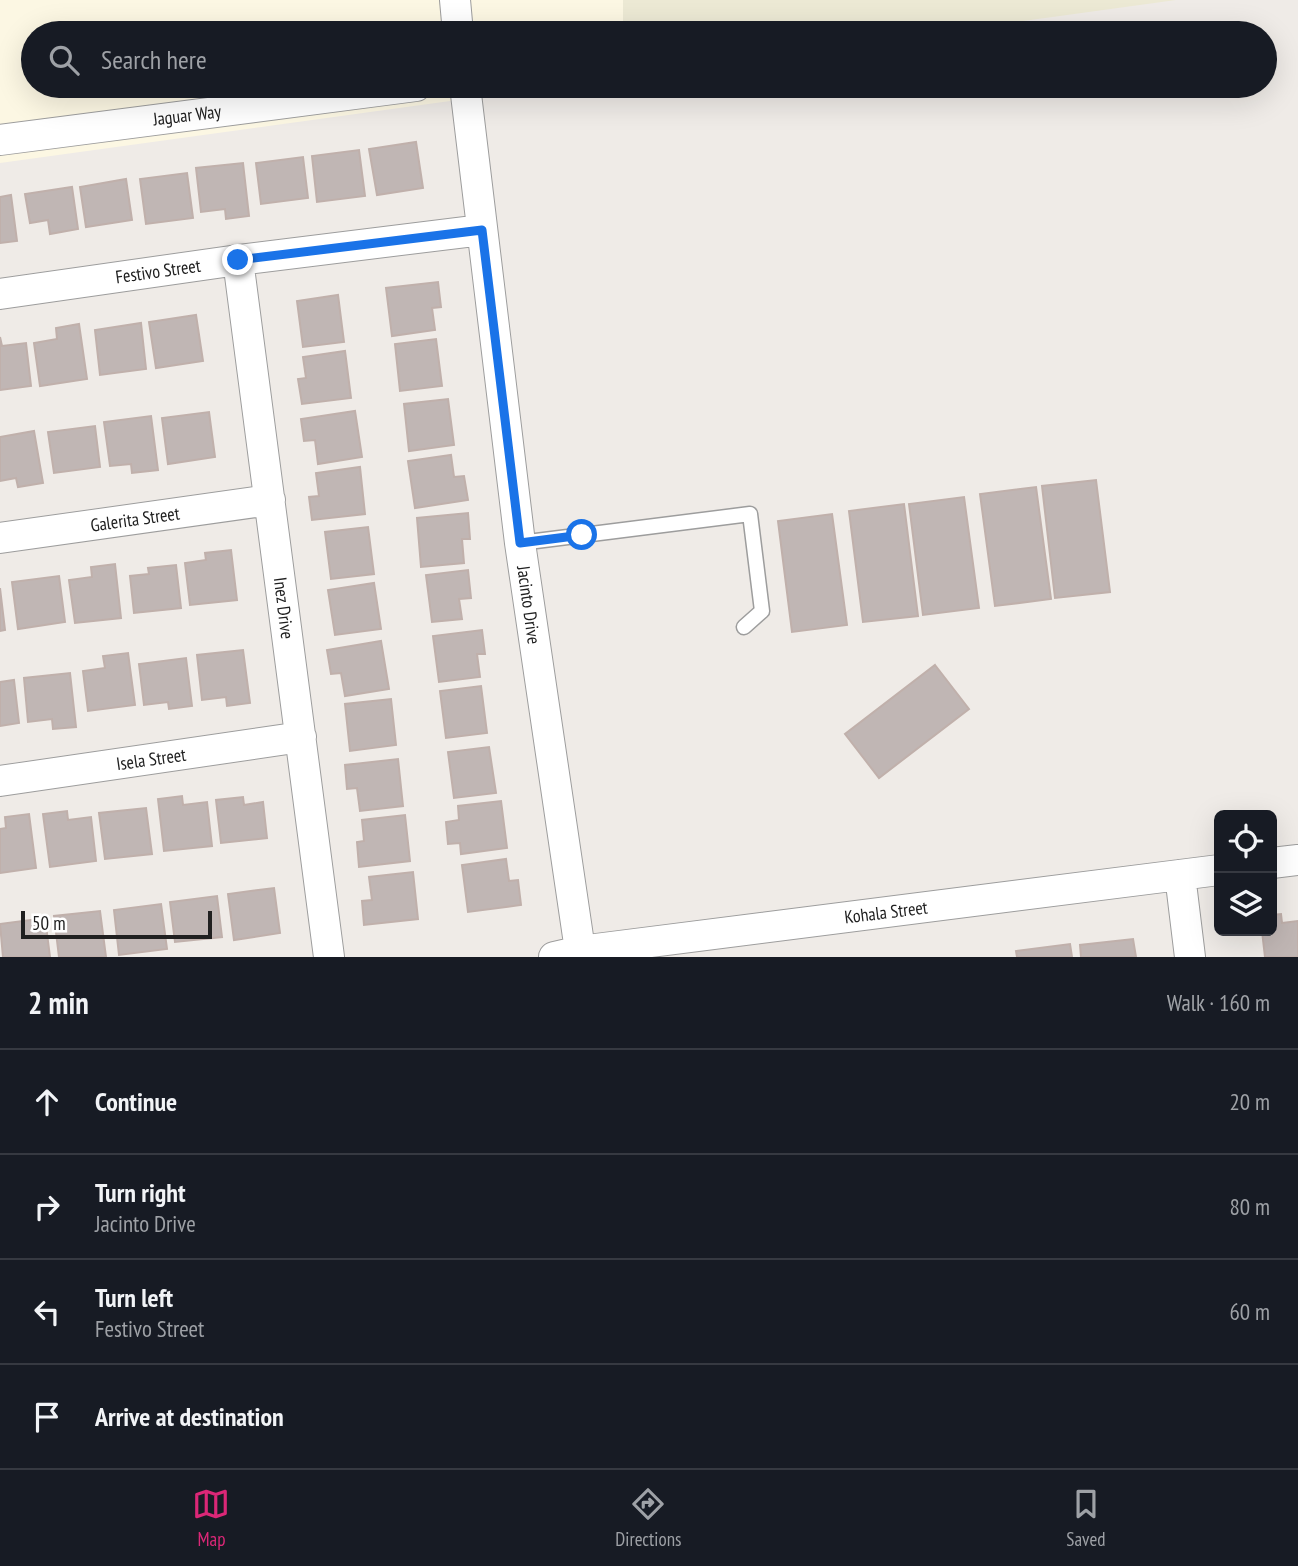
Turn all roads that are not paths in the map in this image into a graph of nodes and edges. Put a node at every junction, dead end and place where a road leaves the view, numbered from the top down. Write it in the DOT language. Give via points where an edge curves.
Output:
graph roads {
  1 [pos="455,0"];
  2 [pos="457,21"];
  3 [pos="324,98"];
  4 [pos="466,98"];
  5 [pos="0,140"];
  6 [pos="482,230"];
  7 [pos="238,260"];
  8 [pos="0,294"];
  9 [pos="270,500"];
  10 [pos="0,538"];
  11 [pos="520,543"];
  12 [pos="744,627"];
  13 [pos="301,737"];
  14 [pos="0,781"];
  15 [pos="1298,860"];
  16 [pos="1277,862"];
  17 [pos="1214,871"];
  18 [pos="1180,875"];
  19 [pos="571,955"];
  20 [pos="329,957"];
  21 [pos="1190,957"];
  1 -- 2 [label="street"];
  3 -- 5 [label="street, Jaguar Way"];
  4 -- 6 [label="street, Jacinto Drive"];
  6 -- 7 [label="street, Festivo Street"];
  6 -- 11 [label="street, Jacinto Drive"];
  7 -- 8 [label="street, Festivo Street"];
  7 -- 9 [label="street, Inez Drive"];
  9 -- 10 [label="street, Galerita Street"];
  9 -- 13 [label="street, Inez Drive"];
  11 -- 12 [label="lane" via="750,514 762,611"];
  11 -- 19 [label="street, Jacinto Drive"];
  13 -- 14 [label="street, Isela Street"];
  13 -- 20 [label="street, Inez Drive"];
  15 -- 16 [label="street"];
  17 -- 18 [label="street, Kohala Street"];
  18 -- 19 [label="street, Kohala Street"];
  18 -- 21 [label="street"];
}
